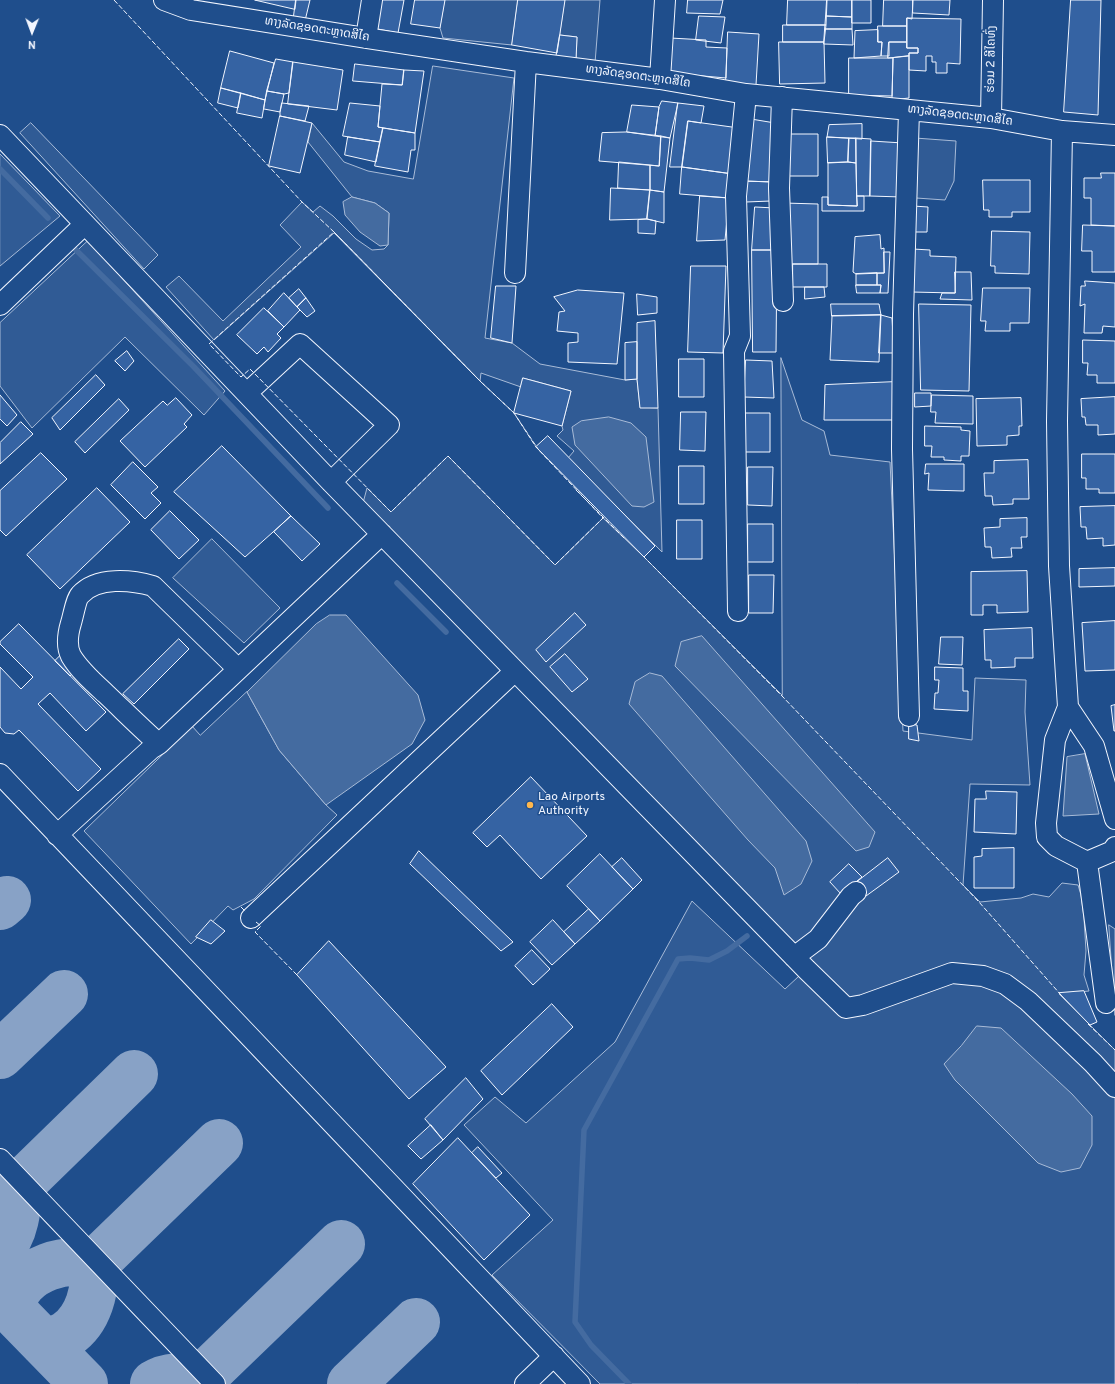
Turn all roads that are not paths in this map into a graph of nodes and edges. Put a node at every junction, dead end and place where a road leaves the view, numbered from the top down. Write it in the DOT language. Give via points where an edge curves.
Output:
graph roads {
  1 [pos="164,0"];
  2 [pos="372,0"];
  3 [pos="665,0"];
  4 [pos="993,0"];
  5 [pos="193,5"];
  6 [pos="366,38"];
  7 [pos="526,62"];
  8 [pos="660,79"];
  9 [pos="746,94"];
  10 [pos="782,97"];
  11 [pos="908,110"];
  12 [pos="991,118"];
  13 [pos="1062,131"];
  14 [pos="0,135"];
  15 [pos="1115,135"];
  16 [pos="85,224"];
  17 [pos="515,273"];
  18 [pos="782,301"];
  19 [pos="0,305"];
  20 [pos="247,393"];
  21 [pos="331,482"];
  22 [pos="382,534"];
  23 [pos="738,611"];
  24 [pos="238,669"];
  25 [pos="515,671"];
  26 [pos="1068,707"];
  27 [pos="909,716"];
  28 [pos="159,744"];
  29 [pos="0,774"];
  30 [pos="1115,819"];
  31 [pos="57,835"];
  32 [pos="1115,847"];
  33 [pos="1088,862"];
  34 [pos="856,892"];
  35 [pos="251,918"];
  36 [pos="794,956"];
  37 [pos="1106,1003"];
  38 [pos="1115,1087"];
  39 [pos="0,1159"];
  40 [pos="554,1356"];
  41 [pos="216,1384"];
  42 [pos="525,1384"];
  43 [pos="580,1384"];
  1 -- 5 [label="street, ທາງລັດຊອດຕະຫຼາດສີໄຄ"];
  2 -- 6 [label="street"];
  3 -- 8 [label="street"];
  4 -- 12 [label="street, ຮ່ອມ 2 ສີໄຄທົ່ງ"];
  5 -- 6 [label="street, ທາງລັດຊອດຕະຫຼາດສີໄຄ"];
  6 -- 7 [label="street, ທາງລັດຊອດຕະຫຼາດສີໄຄ"];
  7 -- 8 [label="street, ທາງລັດຊອດຕະຫຼາດສີໄຄ"];
  7 -- 17 [label="street"];
  8 -- 9 [label="street, ທາງລັດຊອດຕະຫຼາດສີໄຄ"];
  9 -- 10 [label="street, ທາງລັດຊອດຕະຫຼາດສີໄຄ"];
  9 -- 23 [label="street" via="736,196 740,336 734,351"];
  10 -- 11 [label="street, ທາງລັດຊອດຕະຫຼາດສີໄຄ"];
  10 -- 18 [label="street" via="779,188"];
  11 -- 12 [label="street, ທາງລັດຊອດຕະຫຼາດສີໄຄ"];
  11 -- 27 [label="street" via="902,449"];
  12 -- 13 [label="street, ທາງລັດຊອດຕະຫຼາດສີໄຄ"];
  13 -- 15 [label="street, ທາງລັດຊອດຕະຫຼາດສີໄຄ"];
  13 -- 26 [label="street" via="1057,421 1059,566"];
  14 -- 16 [label="street"];
  16 -- 19 [label="street"];
  16 -- 20 [label="street"];
  20 -- 21 [label="street"];
  20 -- 21 [label="street" via="300,344 389,425"];
  21 -- 22 [label="street"];
  22 -- 24 [label="street"];
  22 -- 25 [label="street"];
  24 -- 28 [label="street"];
  24 -- 28 [label="street" via="152,586 115,580 90,588 80,595 68,639 71,655 86,675"];
  25 -- 35 [label="street"];
  25 -- 36 [label="street"];
  26 -- 30 [label="street" via="1094,746"];
  26 -- 33 [label="street" via="1054,740 1046,823 1047,837 1056,846"];
  28 -- 31 [label="street"];
  29 -- 31 [label="street"];
  31 -- 40 [label="street"];
  32 -- 33 [label="street" via="1113,851"];
  33 -- 37 [label="street"];
  34 -- 36 [label="street" via="818,939"];
  36 -- 38 [label="street" via="846,1008 871,1003 952,973 983,976 1005,984 1028,1001"];
  39 -- 41 [label="street"];
  40 -- 42 [label="street"];
  40 -- 43 [label="street"];
}
